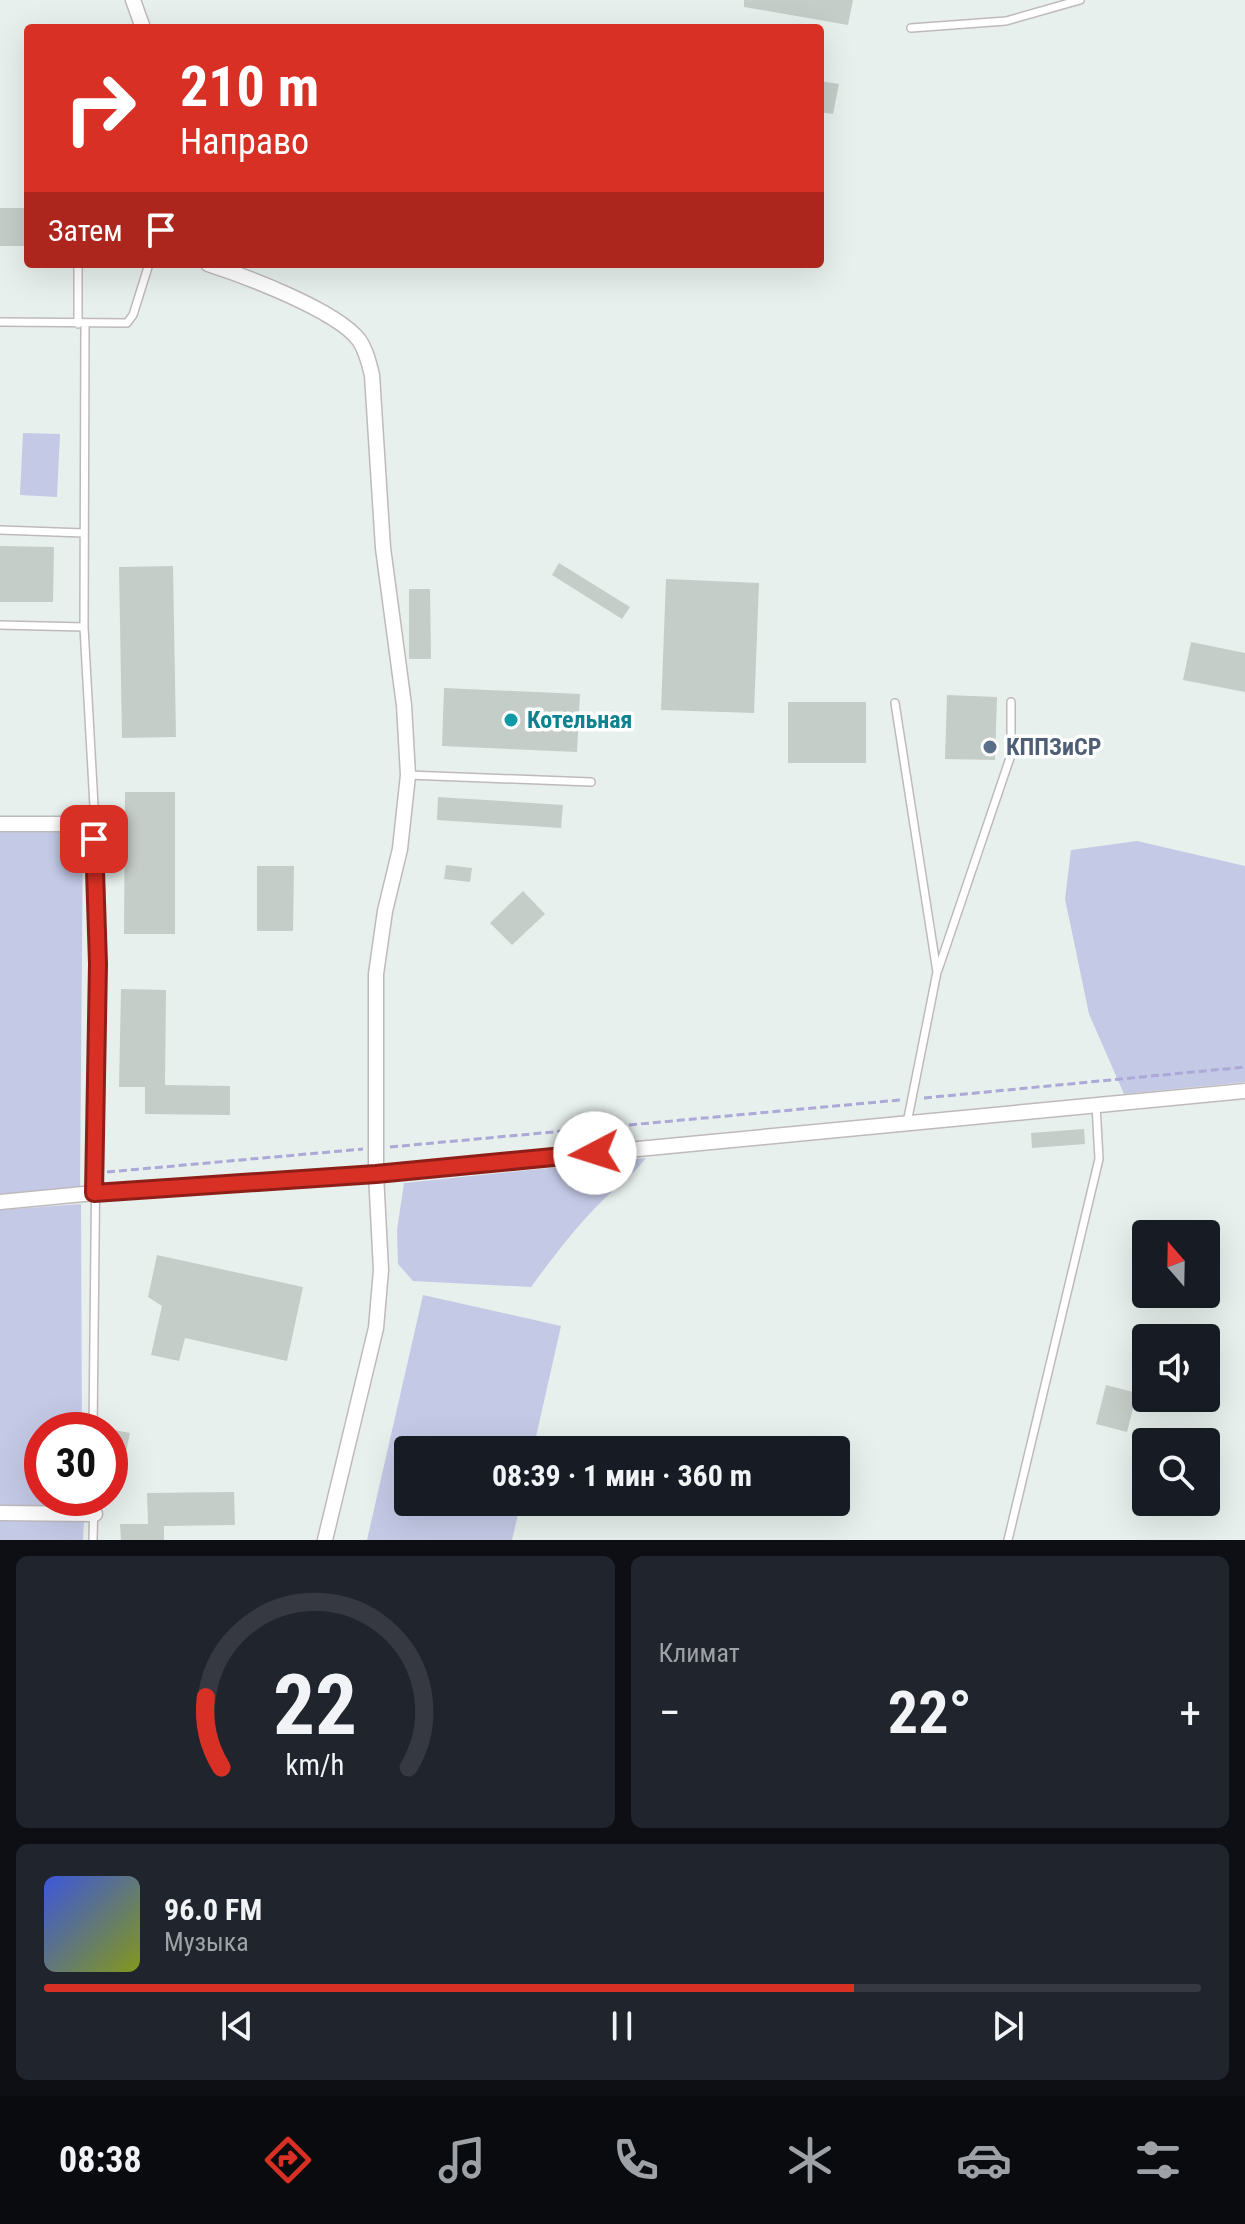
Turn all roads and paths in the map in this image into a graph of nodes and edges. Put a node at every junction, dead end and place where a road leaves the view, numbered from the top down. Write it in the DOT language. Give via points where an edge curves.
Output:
graph roads {
  1 [pos="133,0"];
  2 [pos="1080,0"];
  3 [pos="142,24"];
  4 [pos="911,28"];
  5 [pos="78,268"];
  6 [pos="148,268"];
  7 [pos="220,268"];
  8 [pos="0,322"];
  9 [pos="81,324"];
  10 [pos="0,530"];
  11 [pos="84,533"];
  12 [pos="0,625"];
  13 [pos="84,627"];
  14 [pos="1011,702"];
  15 [pos="895,703"];
  16 [pos="408,775"];
  17 [pos="591,782"];
  18 [pos="0,824"];
  19 [pos="95,824"];
  20 [pos="937,972"];
  21 [pos="1245,1067"];
  22 [pos="1245,1091"];
  23 [pos="912,1099"];
  24 [pos="1096,1105"];
  25 [pos="907,1123"];
  26 [pos="376,1148"];
  27 [pos="103,1172"];
  28 [pos="376,1174"];
  29 [pos="94,1193"];
  30 [pos="0,1202"];
  31 [pos="93,1412"];
  32 [pos="0,1513"];
  33 [pos="24,1513"];
  34 [pos="95,1516"];
  35 [pos="93,1540"];
  36 [pos="325,1540"];
  37 [pos="1008,1540"];
  1 -- 3 [label="street"];
  2 -- 4 [label="lane" via="1006,21"];
  5 -- 9 [label="lane"];
  6 -- 9 [label="lane" via="127,323"];
  7 -- 16 [label="street" via="259,281 339,323 358,338 367,355"];
  8 -- 9 [label="lane"];
  9 -- 11 [label="lane"];
  10 -- 11 [label="lane"];
  11 -- 13 [label="lane"];
  12 -- 13 [label="lane"];
  13 -- 19 [label="lane"];
  14 -- 20 [label="lane" via="1011,755"];
  15 -- 20 [label="lane"];
  16 -- 17 [label="lane"];
  16 -- 26 [label="street" via="376,974"];
  18 -- 19 [label="street"];
  19 -- 29 [label="lane"];
  20 -- 23 [label="lane"];
  21 -- 23 [label="path"];
  22 -- 24 [label="street"];
  23 -- 25 [label="lane"];
  23 -- 26 [label="path"];
  24 -- 25 [label="street"];
  24 -- 37 [label="lane" via="1099,1159"];
  25 -- 28 [label="street"];
  26 -- 27 [label="path"];
  26 -- 28 [label="street"];
  28 -- 29 [label="lane"];
  28 -- 36 [label="street" via="381,1270 376,1328"];
  29 -- 30 [label="street"];
  29 -- 31 [label="lane"];
  32 -- 33 [label="street"];
  34 -- 35 [label="lane"];
}
